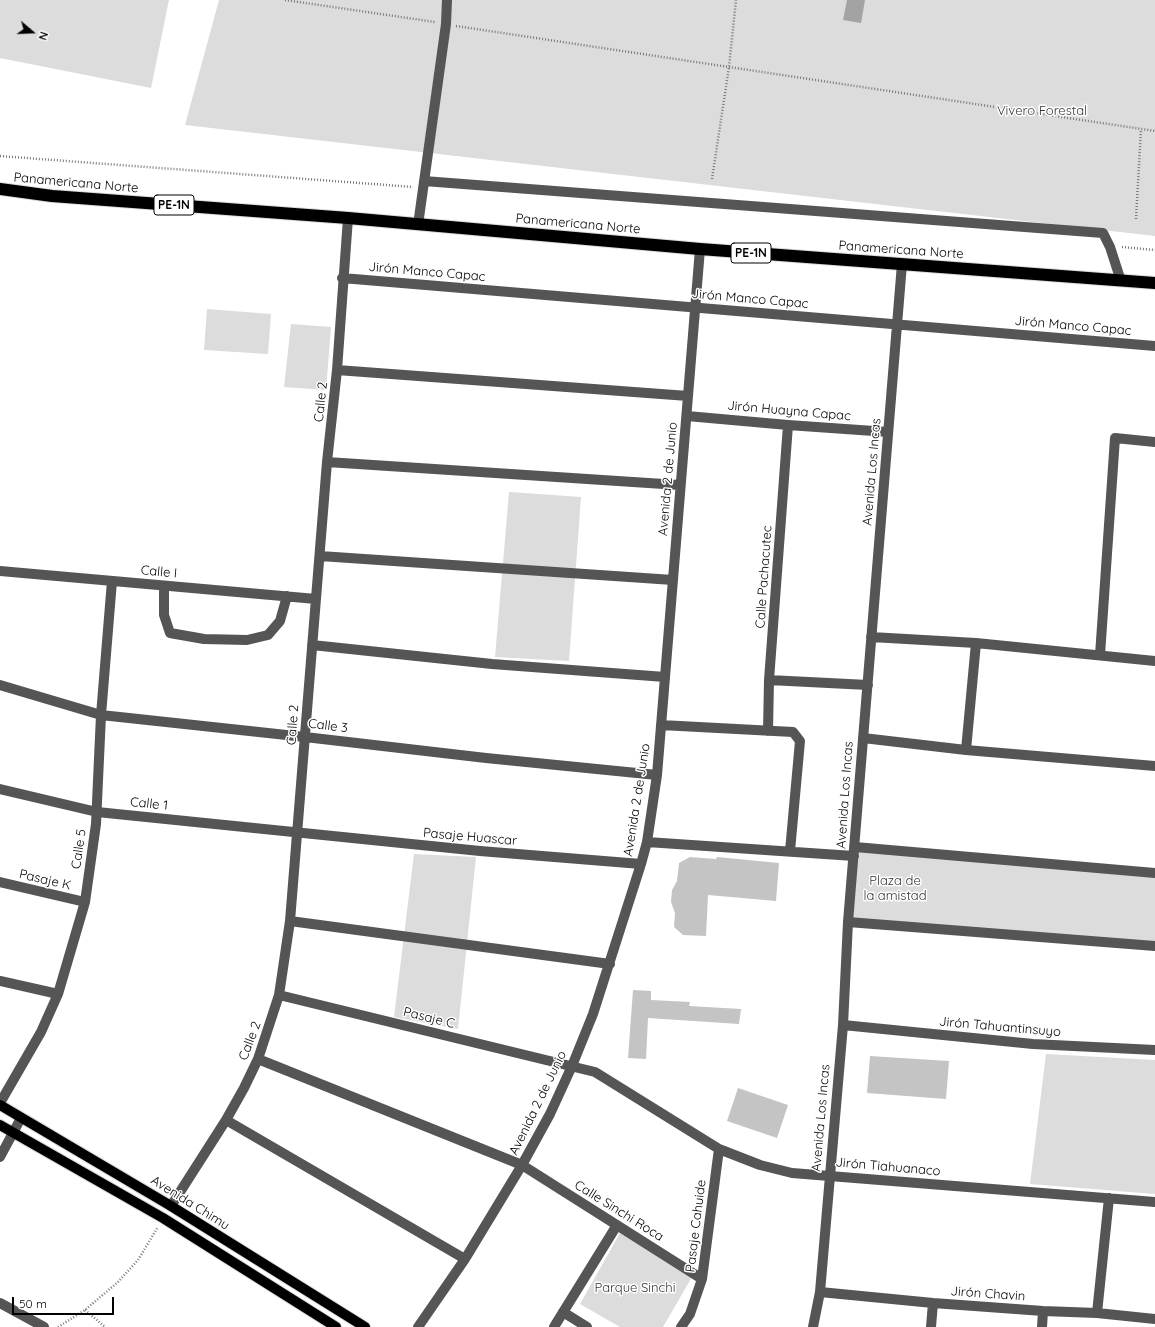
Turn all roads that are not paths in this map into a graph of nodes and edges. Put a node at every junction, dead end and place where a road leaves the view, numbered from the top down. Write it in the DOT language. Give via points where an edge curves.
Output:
graph roads {
  1 [pos="447,0"];
  2 [pos="424,181"];
  3 [pos="0,189"];
  4 [pos="348,218"];
  5 [pos="418,225"];
  6 [pos="700,249"];
  7 [pos="902,264"];
  8 [pos="342,278"];
  9 [pos="1121,281"];
  10 [pos="1155,283"];
  11 [pos="696,307"];
  12 [pos="897,324"];
  13 [pos="1155,346"];
  14 [pos="337,370"];
  15 [pos="688,396"];
  16 [pos="687,416"];
  17 [pos="788,426"];
  18 [pos="888,432"];
  19 [pos="1155,442"];
  20 [pos="328,462"];
  21 [pos="679,486"];
  22 [pos="320,556"];
  23 [pos="0,571"];
  24 [pos="673,580"];
  25 [pos="112,581"];
  26 [pos="164,586"];
  27 [pos="287,596"];
  28 [pos="316,599"];
  29 [pos="871,636"];
  30 [pos="976,643"];
  31 [pos="312,645"];
  32 [pos="1100,654"];
  33 [pos="1155,661"];
  34 [pos="665,677"];
  35 [pos="769,680"];
  36 [pos="0,685"];
  37 [pos="868,685"];
  38 [pos="101,715"];
  39 [pos="661,725"];
  40 [pos="768,731"];
  41 [pos="305,737"];
  42 [pos="863,738"];
  43 [pos="966,750"];
  44 [pos="1155,766"];
  45 [pos="657,775"];
  46 [pos="0,789"];
  47 [pos="97,812"];
  48 [pos="297,832"];
  49 [pos="646,842"];
  50 [pos="790,851"];
  51 [pos="854,852"];
  52 [pos="641,864"];
  53 [pos="1155,873"];
  54 [pos="0,882"];
  55 [pos="84,902"];
  56 [pos="290,921"];
  57 [pos="848,922"];
  58 [pos="1155,946"];
  59 [pos="610,964"];
  60 [pos="0,981"];
  61 [pos="58,994"];
  62 [pos="279,995"];
  63 [pos="843,1025"];
  64 [pos="1155,1050"];
  65 [pos="258,1059"];
  66 [pos="572,1066"];
  67 [pos="0,1104"];
  68 [pos="21,1118"];
  69 [pos="226,1120"];
  70 [pos="0,1125"];
  71 [pos="13,1133"];
  72 [pos="719,1148"];
  73 [pos="0,1157"];
  74 [pos="522,1165"];
  75 [pos="829,1175"];
  76 [pos="1108,1198"];
  77 [pos="1155,1202"];
  78 [pos="171,1206"];
  79 [pos="617,1225"];
  80 [pos="465,1259"];
  81 [pos="702,1279"];
  82 [pos="820,1292"];
  83 [pos="0,1303"];
  84 [pos="933,1303"];
  85 [pos="1043,1311"];
  86 [pos="563,1312"];
  87 [pos="1097,1313"];
  88 [pos="1155,1319"];
  89 [pos="44,1327"];
  90 [pos="336,1327"];
  91 [pos="365,1327"];
  92 [pos="418,1327"];
  93 [pos="554,1327"];
  94 [pos="587,1327"];
  95 [pos="681,1327"];
  96 [pos="812,1327"];
  97 [pos="931,1327"];
  98 [pos="1042,1327"];
  1 -- 2 [label="street" via="446,24"];
  2 -- 5 [label="street"];
  2 -- 9 [label="street" via="1103,233"];
  3 -- 4 [label="highway, Panamericana Norte / PE-1N" via="52,196"];
  4 -- 5 [label="highway, Panamericana Norte / PE-1N"];
  4 -- 8 [label="street, Calle 2"];
  5 -- 6 [label="highway, Panamericana Norte / PE-1N"];
  6 -- 7 [label="highway, Panamericana Norte / PE-1N"];
  6 -- 11 [label="street, Avenida 2 de Junio"];
  7 -- 9 [label="highway, Panamericana Norte / PE-1N"];
  7 -- 12 [label="street, Avenida Los Incas"];
  8 -- 11 [label="street, Jirón Manco Capac"];
  8 -- 14 [label="street, Calle 2"];
  9 -- 10 [label="highway, Panamericana Norte / PE-1N"];
  11 -- 12 [label="street, Jirón Manco Capac"];
  11 -- 15 [label="street, Avenida 2 de Junio"];
  12 -- 13 [label="street, Jirón Manco Capac"];
  12 -- 18 [label="street, Avenida Los Incas"];
  14 -- 15 [label="street"];
  14 -- 20 [label="street, Calle 2"];
  15 -- 16 [label="street, Avenida 2 de Junio"];
  16 -- 17 [label="street, Jirón Huayna Capac"];
  16 -- 21 [label="street, Avenida 2 de Junio"];
  17 -- 18 [label="street, Jirón Huayna Capac"];
  17 -- 35 [label="street, Calle Pachacutec"];
  18 -- 29 [label="street, Avenida Los Incas"];
  19 -- 32 [label="street" via="1115,438"];
  20 -- 21 [label="street"];
  20 -- 22 [label="street, Calle 2"];
  21 -- 24 [label="street, Avenida 2 de Junio"];
  22 -- 24 [label="street"];
  22 -- 28 [label="street, Calle 2"];
  23 -- 25 [label="street, Calle I"];
  24 -- 34 [label="street, Avenida 2 de Junio"];
  25 -- 26 [label="street, Calle I"];
  25 -- 38 [label="street, Calle 5"];
  26 -- 27 [label="street, Calle I"];
  26 -- 27 [label="street" via="164,615 170,633 204,639 247,640 268,635 280,621"];
  27 -- 28 [label="street, Calle I"];
  28 -- 31 [label="street, Calle 2"];
  29 -- 30 [label="street"];
  29 -- 37 [label="street, Avenida Los Incas"];
  30 -- 32 [label="street"];
  30 -- 43 [label="street"];
  31 -- 34 [label="street" via="492,664"];
  31 -- 41 [label="street, Calle 2"];
  32 -- 33 [label="street"];
  34 -- 39 [label="street, Avenida 2 de Junio"];
  35 -- 37 [label="street"];
  35 -- 40 [label="street, Calle Pachacutec"];
  36 -- 38 [label="street, Calle 3"];
  37 -- 42 [label="street, Avenida Los Incas"];
  38 -- 41 [label="street, Calle 3"];
  38 -- 47 [label="street, Calle 5"];
  39 -- 40 [label="street"];
  39 -- 45 [label="street, Avenida 2 de Junio"];
  40 -- 50 [label="street" via="793,732 800,741"];
  41 -- 45 [label="street, Calle 3"];
  41 -- 48 [label="street, Calle 2"];
  42 -- 43 [label="street"];
  42 -- 51 [label="street, Avenida Los Incas"];
  43 -- 44 [label="street"];
  45 -- 49 [label="street, Avenida 2 de Junio"];
  46 -- 47 [label="street, Calle 1"];
  47 -- 48 [label="street, Calle 1"];
  47 -- 55 [label="street, Calle 5"];
  48 -- 52 [label="street, Pasaje Huascar"];
  48 -- 56 [label="street, Calle 2"];
  49 -- 50 [label="street"];
  49 -- 52 [label="street, Avenida 2 de Junio"];
  50 -- 51 [label="street"];
  51 -- 53 [label="street"];
  51 -- 57 [label="street, Avenida Los Incas"];
  52 -- 59 [label="street, Avenida 2 de Junio"];
  54 -- 55 [label="street, Pasaje K"];
  55 -- 61 [label="street, Calle 5"];
  56 -- 59 [label="street"];
  56 -- 62 [label="street, Calle 2"];
  57 -- 58 [label="street"];
  57 -- 63 [label="street, Avenida Los Incas"];
  59 -- 66 [label="street, Avenida 2 de Junio"];
  60 -- 61 [label="street"];
  61 -- 67 [label="street, Calle 5" via="41,1032"];
  62 -- 65 [label="street, Calle 2"];
  62 -- 66 [label="street, Pasaje C"];
  63 -- 64 [label="street, Jirón Tahuantinsuyo" via="1033,1044"];
  63 -- 75 [label="street, Avenida Los Incas"];
  65 -- 69 [label="street, Calle 2"];
  65 -- 74 [label="street, Calle Sinchi Roca"];
  66 -- 72 [label="street, Jirón Tiahuanaco" via="595,1072"];
  66 -- 74 [label="street, Avenida 2 de Junio"];
  67 -- 68 [label="main road, Avenida Chimu"];
  68 -- 71 [label="street"];
  68 -- 78 [label="main road, Avenida Chimu"];
  69 -- 78 [label="street, Calle 2"];
  69 -- 80 [label="street"];
  70 -- 71 [label="main road"];
  71 -- 73 [label="street"];
  71 -- 90 [label="main road" via="163,1218"];
  72 -- 75 [label="street, Jirón Tiahuanaco" via="760,1165 792,1173"];
  72 -- 81 [label="street, Pasaje Cahuide"];
  74 -- 79 [label="street, Calle Sinchi Roca"];
  74 -- 80 [label="street, Avenida 2 de Junio"];
  75 -- 76 [label="street, Jirón Tiahuanaco"];
  75 -- 82 [label="street, Avenida Los Incas"];
  76 -- 77 [label="street, Jirón Tiahuanaco"];
  76 -- 87 [label="street"];
  78 -- 91 [label="main road, Avenida Chimu"];
  79 -- 81 [label="street, Calle Sinchi Roca"];
  79 -- 86 [label="street"];
  80 -- 92 [label="street, Avenida 2 de Junio"];
  81 -- 95 [label="street, Pasaje Cahuide" via="690,1314"];
  82 -- 84 [label="street, Jirón Chavin"];
  82 -- 96 [label="street, Avenida Los Incas"];
  83 -- 89 [label="street"];
  84 -- 85 [label="street, Jirón Chavin"];
  84 -- 97 [label="street"];
  85 -- 87 [label="street, Jirón Chavin"];
  85 -- 98 [label="street"];
  86 -- 93 [label="street"];
  86 -- 94 [label="street"];
  87 -- 88 [label="street, Jirón Chavin"];
}
